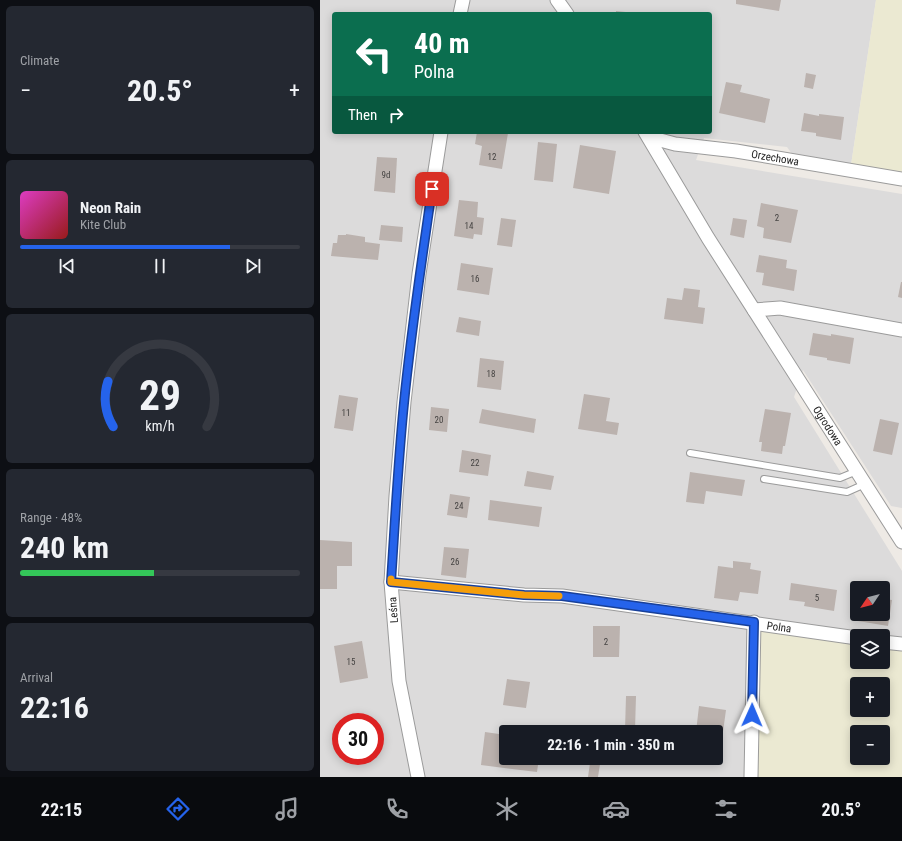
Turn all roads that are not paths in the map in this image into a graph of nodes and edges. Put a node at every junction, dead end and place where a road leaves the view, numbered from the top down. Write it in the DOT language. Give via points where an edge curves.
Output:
graph roads {
  1 [pos="463,0"];
  2 [pos="557,0"];
  3 [pos="460,12"];
  4 [pos="565,12"];
  5 [pos="441,134"];
  6 [pos="647,135"];
  7 [pos="902,179"];
  8 [pos="754,310"];
  9 [pos="902,330"];
  10 [pos="690,453"];
  11 [pos="857,471"];
  12 [pos="764,479"];
  13 [pos="865,484"];
  14 [pos="902,542"];
  15 [pos="391,582"];
  16 [pos="754,622"];
  17 [pos="850,637"];
  18 [pos="890,643"];
  19 [pos="902,644"];
  20 [pos="418,777"];
  21 [pos="751,777"];
  1 -- 3 [label="street"];
  2 -- 4 [label="street"];
  5 -- 15 [label="street, Leśna" via="419,274 404,402"];
  6 -- 7 [label="street, Orzechowa" via="675,144 736,151"];
  6 -- 8 [label="street, Ogrodowa"];
  8 -- 9 [label="street" via="780,308"];
  8 -- 11 [label="street, Ogrodowa"];
  10 -- 11 [label="lane" via="840,478"];
  11 -- 13 [label="street, Ogrodowa"];
  12 -- 13 [label="lane" via="847,492"];
  13 -- 14 [label="street, Ogrodowa"];
  15 -- 16 [label="street, Polna" via="524,595 562,596"];
  15 -- 20 [label="street, Leśna" via="399,682"];
  16 -- 17 [label="street, Polna"];
  16 -- 21 [label="street"];
  18 -- 19 [label="street"];
}
